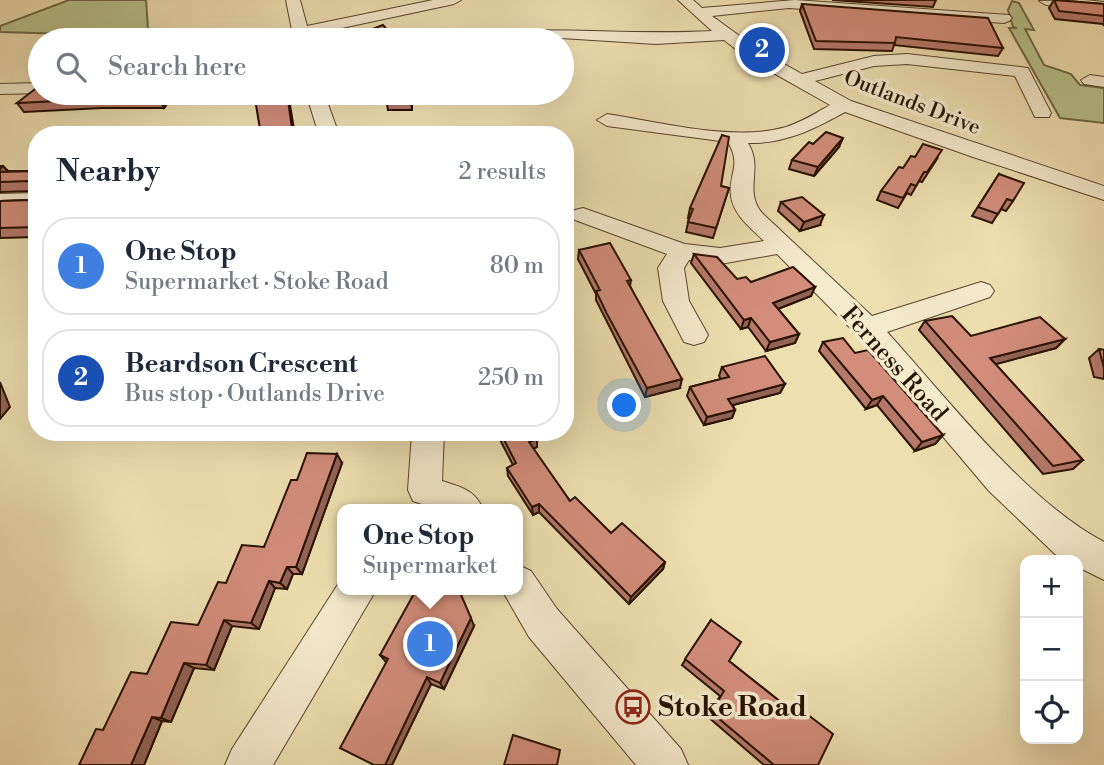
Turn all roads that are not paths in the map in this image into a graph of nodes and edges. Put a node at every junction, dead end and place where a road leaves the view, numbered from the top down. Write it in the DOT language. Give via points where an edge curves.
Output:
graph roads {
  1 [pos="293,0"];
  2 [pos="454,0"];
  3 [pos="1046,1"];
  4 [pos="1104,6"];
  5 [pos="311,7"];
  6 [pos="691,7"];
  7 [pos="1004,18"];
  8 [pos="300,28"];
  9 [pos="301,28"];
  10 [pos="310,28"];
  11 [pos="574,34"];
  12 [pos="725,35"];
  13 [pos="799,80"];
  14 [pos="28,88"];
  15 [pos="0,89"];
  16 [pos="320,105"];
  17 [pos="844,105"];
  18 [pos="1042,114"];
  19 [pos="607,120"];
  20 [pos="327,126"];
  21 [pos="735,138"];
  22 [pos="1104,193"];
  23 [pos="28,200"];
  24 [pos="0,201"];
  25 [pos="583,215"];
  26 [pos="780,246"];
  27 [pos="682,251"];
  28 [pos="981,291"];
  29 [pos="867,328"];
  30 [pos="695,335"];
  31 [pos="427,441"];
  32 [pos="418,499"];
  33 [pos="462,504"];
  34 [pos="1104,562"];
  35 [pos="523,593"];
  36 [pos="354,595"];
  37 [pos="248,765"];
  38 [pos="665,765"];
  1 -- 8 [label="street"];
  2 -- 10 [label="street"];
  3 -- 4 [label="street"];
  5 -- 9 [label="street"];
  6 -- 7 [label="street" via="789,4"];
  6 -- 12 [label="street, Outlands Drive"];
  11 -- 12 [label="street" via="656,39"];
  12 -- 13 [label="street, Outlands Drive"];
  13 -- 17 [label="street, Outlands Drive"];
  13 -- 18 [label="street" via="874,61 907,59 1020,68"];
  14 -- 15 [label="street"];
  16 -- 20 [label="street"];
  17 -- 21 [label="street" via="796,131"];
  17 -- 22 [label="street, Outlands Drive"];
  19 -- 21 [label="street"];
  21 -- 26 [label="street, Ferness Road" via="747,159 744,204"];
  23 -- 24 [label="street"];
  25 -- 27 [label="street"];
  26 -- 27 [label="street" via="720,256"];
  26 -- 29 [label="street, Ferness Road"];
  27 -- 30 [label="street" via="671,268 676,301"];
  28 -- 29 [label="street"];
  29 -- 34 [label="street, Ferness Road" via="1001,481 1068,542"];
  31 -- 32 [label="street"];
  32 -- 33 [label="street"];
  35 -- 38 [label="street" via="543,623"];
  36 -- 37 [label="street"];
}
